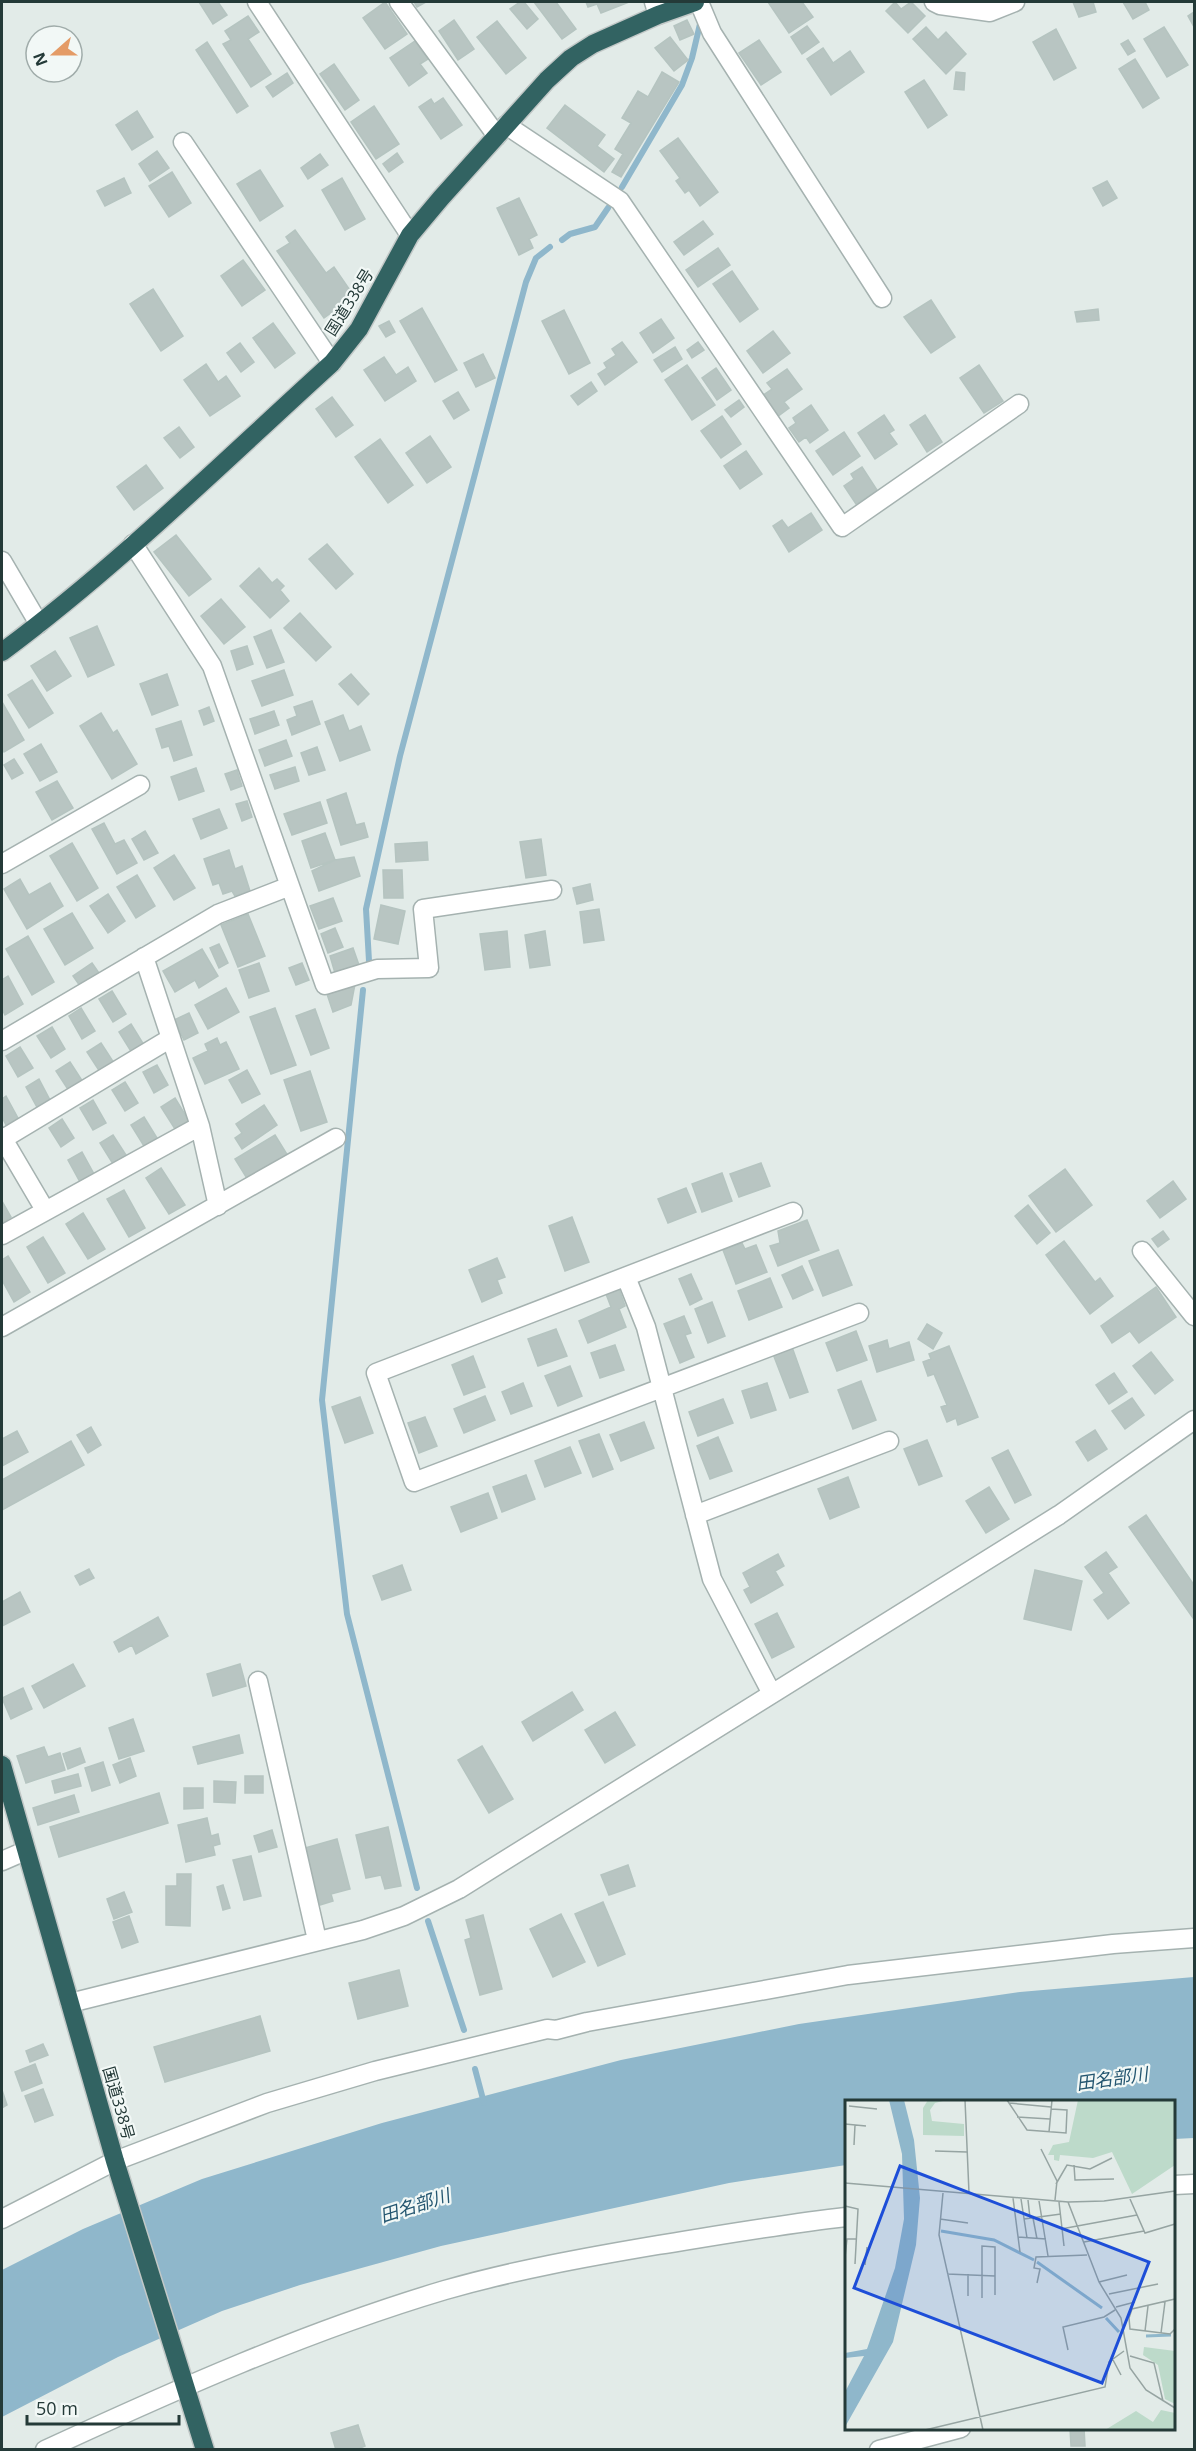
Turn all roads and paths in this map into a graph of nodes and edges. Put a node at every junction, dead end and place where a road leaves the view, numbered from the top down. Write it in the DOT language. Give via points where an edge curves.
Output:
graph roads {
  1 [pos="257,2"];
  2 [pos="399,2"];
  3 [pos="697,2"];
  4 [pos="1015,2"];
  5 [pos="939,3"];
  6 [pos="656,8"];
  7 [pos="502,130"];
  8 [pos="183,142"];
  9 [pos="411,236"];
  10 [pos="882,297"];
  11 [pos="332,363"];
  12 [pos="1019,404"];
  13 [pos="133,544"];
  14 [pos="2,561"];
  15 [pos="39,624"];
  16 [pos="2,652"];
  17 [pos="140,785"];
  18 [pos="2,864"];
  19 [pos="290,886"];
  20 [pos="552,890"];
  21 [pos="144,957"];
  22 [pos="171,1038"];
  23 [pos="2,1041"];
  24 [pos="200,1126"];
  25 [pos="2,1138"];
  26 [pos="336,1138"];
  27 [pos="9,1167"];
  28 [pos="218,1206"];
  29 [pos="45,1210"];
  30 [pos="793,1212"];
  31 [pos="2,1235"];
  32 [pos="1142,1251"];
  33 [pos="626,1277"];
  34 [pos="859,1313"];
  35 [pos="1194,1316"];
  36 [pos="2,1326"];
  37 [pos="661,1390"];
  38 [pos="1194,1420"];
  39 [pos="888,1441"];
  40 [pos="695,1515"];
  41 [pos="258,1681"];
  42 [pos="772,1694"];
  43 [pos="2,1771"];
  44 [pos="25,1851"];
  45 [pos="2,1861"];
  46 [pos="1194,1938"];
  47 [pos="317,1940"];
  48 [pos="70,2003"];
  49 [pos="118,2168"];
  50 [pos="1194,2184"];
  51 [pos="1175,2185"];
  52 [pos="845,2217"];
  53 [pos="2,2219"];
  54 [pos="184,2380"];
  55 [pos="954,2430"];
  56 [pos="888,2448"];
  57 [pos="45,2450"];
  58 [pos="205,2450"];
  1 -- 9 [label="street"];
  2 -- 7 [label="street"];
  3 -- 6 [label="highway, 国道338号"];
  3 -- 10 [label="street" via="712,33"];
  4 -- 5 [label="street" via="990,12"];
  6 -- 7 [label="highway, 国道338号" via="571,58"];
  7 -- 9 [label="highway, 国道338号"];
  7 -- 12 [label="street" via="620,201 842,527"];
  8 -- 11 [label="street"];
  9 -- 11 [label="highway, 国道338号" via="359,329"];
  11 -- 13 [label="highway, 国道338号"];
  13 -- 15 [label="highway, 国道338号"];
  13 -- 19 [label="street" via="212,666"];
  14 -- 15 [label="street"];
  15 -- 16 [label="highway, 国道338号"];
  17 -- 18 [label="street"];
  19 -- 20 [label="street" via="325,985 377,969 429,968 423,909"];
  19 -- 21 [label="street" via="218,914"];
  21 -- 22 [label="street"];
  21 -- 23 [label="street"];
  22 -- 24 [label="street"];
  22 -- 25 [label="street"];
  24 -- 28 [label="street"];
  24 -- 29 [label="street"];
  25 -- 27 [label="street"];
  26 -- 28 [label="street"];
  27 -- 29 [label="street"];
  28 -- 36 [label="street"];
  29 -- 31 [label="street"];
  30 -- 33 [label="street"];
  32 -- 35 [label="street"];
  33 -- 37 [label="street" via="646,1327"];
  33 -- 37 [label="street" via="376,1373 414,1482"];
  34 -- 37 [label="street"];
  37 -- 40 [label="street"];
  38 -- 42 [label="street" via="1059,1515"];
  39 -- 40 [label="street"];
  40 -- 42 [label="street" via="712,1578"];
  41 -- 47 [label="street"];
  42 -- 47 [label="street" via="459,1889 404,1916"];
  43 -- 44 [label="highway, 国道338号"];
  44 -- 45 [label="street"];
  44 -- 48 [label="highway, 国道338号"];
  46 -- 49 [label="street" via="848,1975 547,2029 375,2071 267,2103"];
  47 -- 48 [label="street"];
  48 -- 49 [label="highway, 国道338号"];
  49 -- 53 [label="street"];
  49 -- 54 [label="highway, 国道338号"];
  50 -- 51 [label="street"];
  52 -- 54 [label="street" via="592,2257 456,2288 342,2323"];
  54 -- 57 [label="street"];
  54 -- 58 [label="highway, 国道338号"];
  55 -- 56 [label="street"];
}
